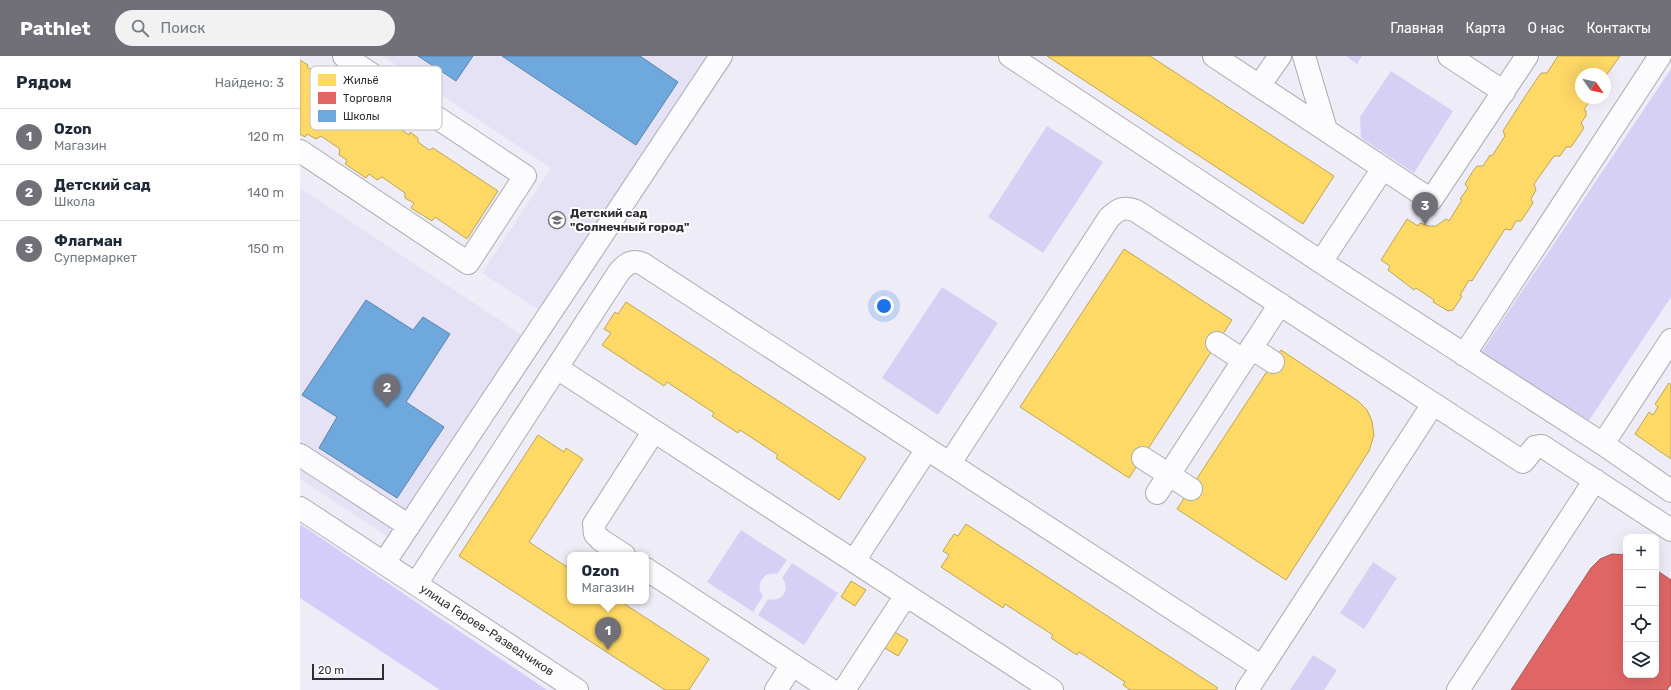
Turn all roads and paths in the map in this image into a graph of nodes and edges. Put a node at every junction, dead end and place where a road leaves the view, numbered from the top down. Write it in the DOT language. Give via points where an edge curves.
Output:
graph roads {
  1 [pos="344,56"];
  2 [pos="721,56"];
  3 [pos="1010,56"];
  4 [pos="1214,56"];
  5 [pos="1280,56"];
  6 [pos="1304,56"];
  7 [pos="1449,56"];
  8 [pos="1527,56"];
  9 [pos="1660,56"];
  10 [pos="359,66"];
  11 [pos="1260,86"];
  12 [pos="1504,92"];
  13 [pos="442,121"];
  14 [pos="1326,130"];
  15 [pos="300,152"];
  16 [pos="1383,168"];
  17 [pos="1321,262"];
  18 [pos="1280,304"];
  19 [pos="1671,340"];
  20 [pos="1217,343"];
  21 [pos="1247,354"];
  22 [pos="1464,355"];
  23 [pos="1273,362"];
  24 [pos="557,368"];
  25 [pos="1433,404"];
  26 [pos="654,430"];
  27 [pos="1603,444"];
  28 [pos="928,449"];
  29 [pos="300,455"];
  30 [pos="1142,458"];
  31 [pos="950,464"];
  32 [pos="1169,474"];
  33 [pos="1595,480"];
  34 [pos="1191,489"];
  35 [pos="1671,491"];
  36 [pos="1157,493"];
  37 [pos="300,508"];
  38 [pos="408,526"];
  39 [pos="1671,530"];
  40 [pos="619,552"];
  41 [pos="854,561"];
  42 [pos="384,563"];
  43 [pos="649,572"];
  44 [pos="416,584"];
  45 [pos="906,595"];
  46 [pos="792,665"];
  47 [pos="1262,667"];
  48 [pos="577,690"];
  49 [pos="776,690"];
  50 [pos="831,690"];
  51 [pos="844,690"];
  52 [pos="1052,690"];
  53 [pos="1247,690"];
  54 [pos="1458,690"];
  1 -- 10 [label="street"];
  2 -- 38 [label="street"];
  3 -- 17 [label="street"];
  4 -- 11 [label="street"];
  5 -- 11 [label="street"];
  6 -- 14 [label="street"];
  7 -- 12 [label="street"];
  8 -- 12 [label="street"];
  9 -- 22 [label="street"];
  11 -- 14 [label="street"];
  12 -- 16 [label="street" via="1432,200"];
  13 -- 15 [label="street" via="525,176 468,263"];
  14 -- 16 [label="street"];
  16 -- 17 [label="street"];
  17 -- 22 [label="street"];
  18 -- 21 [label="street"];
  18 -- 25 [label="street"];
  18 -- 31 [label="street" via="1136,211 1128,208 1118,210 1109,218"];
  19 -- 27 [label="street"];
  20 -- 21 [label="street"];
  21 -- 23 [label="street"];
  21 -- 32 [label="street"];
  22 -- 27 [label="street"];
  24 -- 26 [label="street"];
  24 -- 28 [label="street" via="619,272 626,264 636,261"];
  24 -- 44 [label="street"];
  25 -- 33 [label="street" via="1523,462 1535,447 1542,446"];
  25 -- 47 [label="street"];
  26 -- 40 [label="street" via="594,524 595,534"];
  26 -- 41 [label="street"];
  27 -- 35 [label="street"];
  28 -- 31 [label="street"];
  28 -- 41 [label="street"];
  29 -- 38 [label="street"];
  30 -- 32 [label="street"];
  31 -- 47 [label="street"];
  32 -- 34 [label="street"];
  32 -- 36 [label="street"];
  33 -- 39 [label="street"];
  33 -- 54 [label="street"];
  37 -- 42 [label="street, улица Героев-Разведчиков"];
  38 -- 42 [label="street"];
  41 -- 45 [label="street"];
  42 -- 44 [label="street, улица Героев-Разведчиков"];
  43 -- 46 [label="street"];
  44 -- 48 [label="street, улица Героев-Разведчиков"];
  45 -- 51 [label="street"];
  45 -- 52 [label="street"];
  46 -- 49 [label="street"];
  46 -- 50 [label="street"];
  47 -- 53 [label="street"];
}
